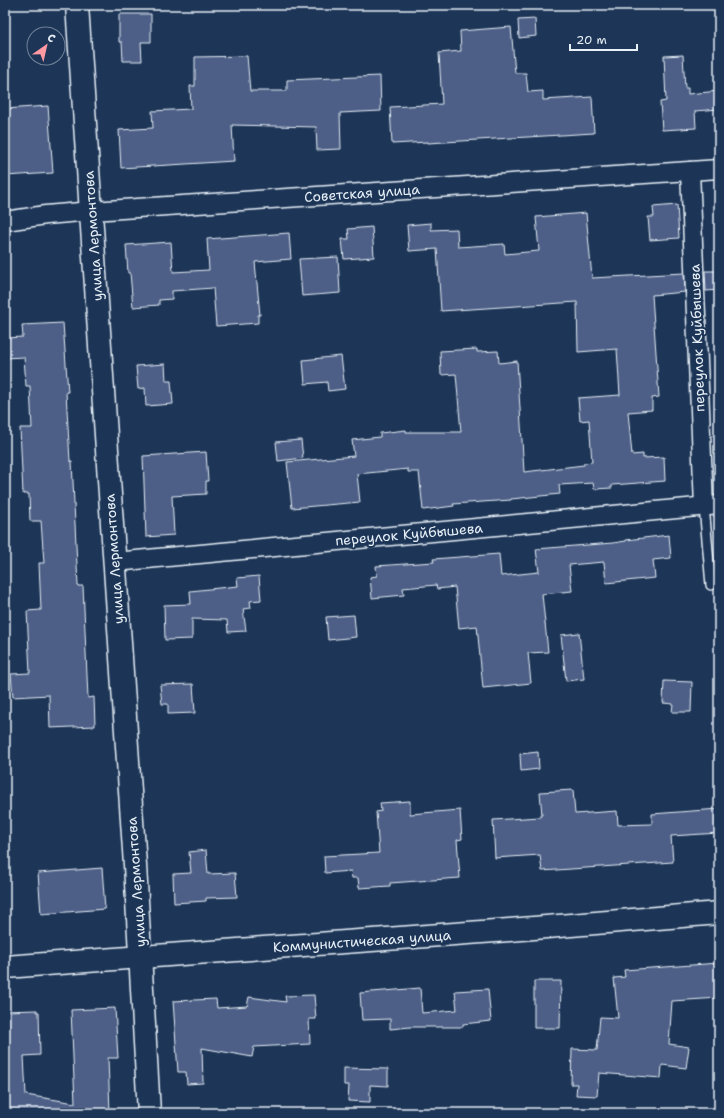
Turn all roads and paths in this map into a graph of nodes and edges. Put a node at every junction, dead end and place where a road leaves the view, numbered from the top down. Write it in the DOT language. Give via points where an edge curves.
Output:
graph roads {
  1 [pos="77,5"];
  2 [pos="719,169"];
  3 [pos="690,171"];
  4 [pos="92,211"];
  5 [pos="5,221"];
  6 [pos="711,505"];
  7 [pos="114,562"];
  8 [pos="711,585"];
  9 [pos="719,912"];
  10 [pos="141,957"];
  11 [pos="5,967"];
  12 [pos="149,1113"];
  1 -- 4 [label="main road, улица Лермонтова"];
  2 -- 3 [label="street, Советская улица"];
  3 -- 4 [label="street, Советская улица"];
  3 -- 6 [label="street, переулок Куйбышева"];
  4 -- 5 [label="street, Советская улица"];
  4 -- 7 [label="main road, улица Лермонтова"];
  6 -- 7 [label="street, переулок Куйбышева"];
  6 -- 8 [label="lane"];
  7 -- 10 [label="main road, улица Лермонтова"];
  9 -- 10 [label="main road, Коммунистическая улица"];
  10 -- 11 [label="main road, Коммунистическая улица"];
  10 -- 12 [label="main road, улица Лермонтова"];
}
